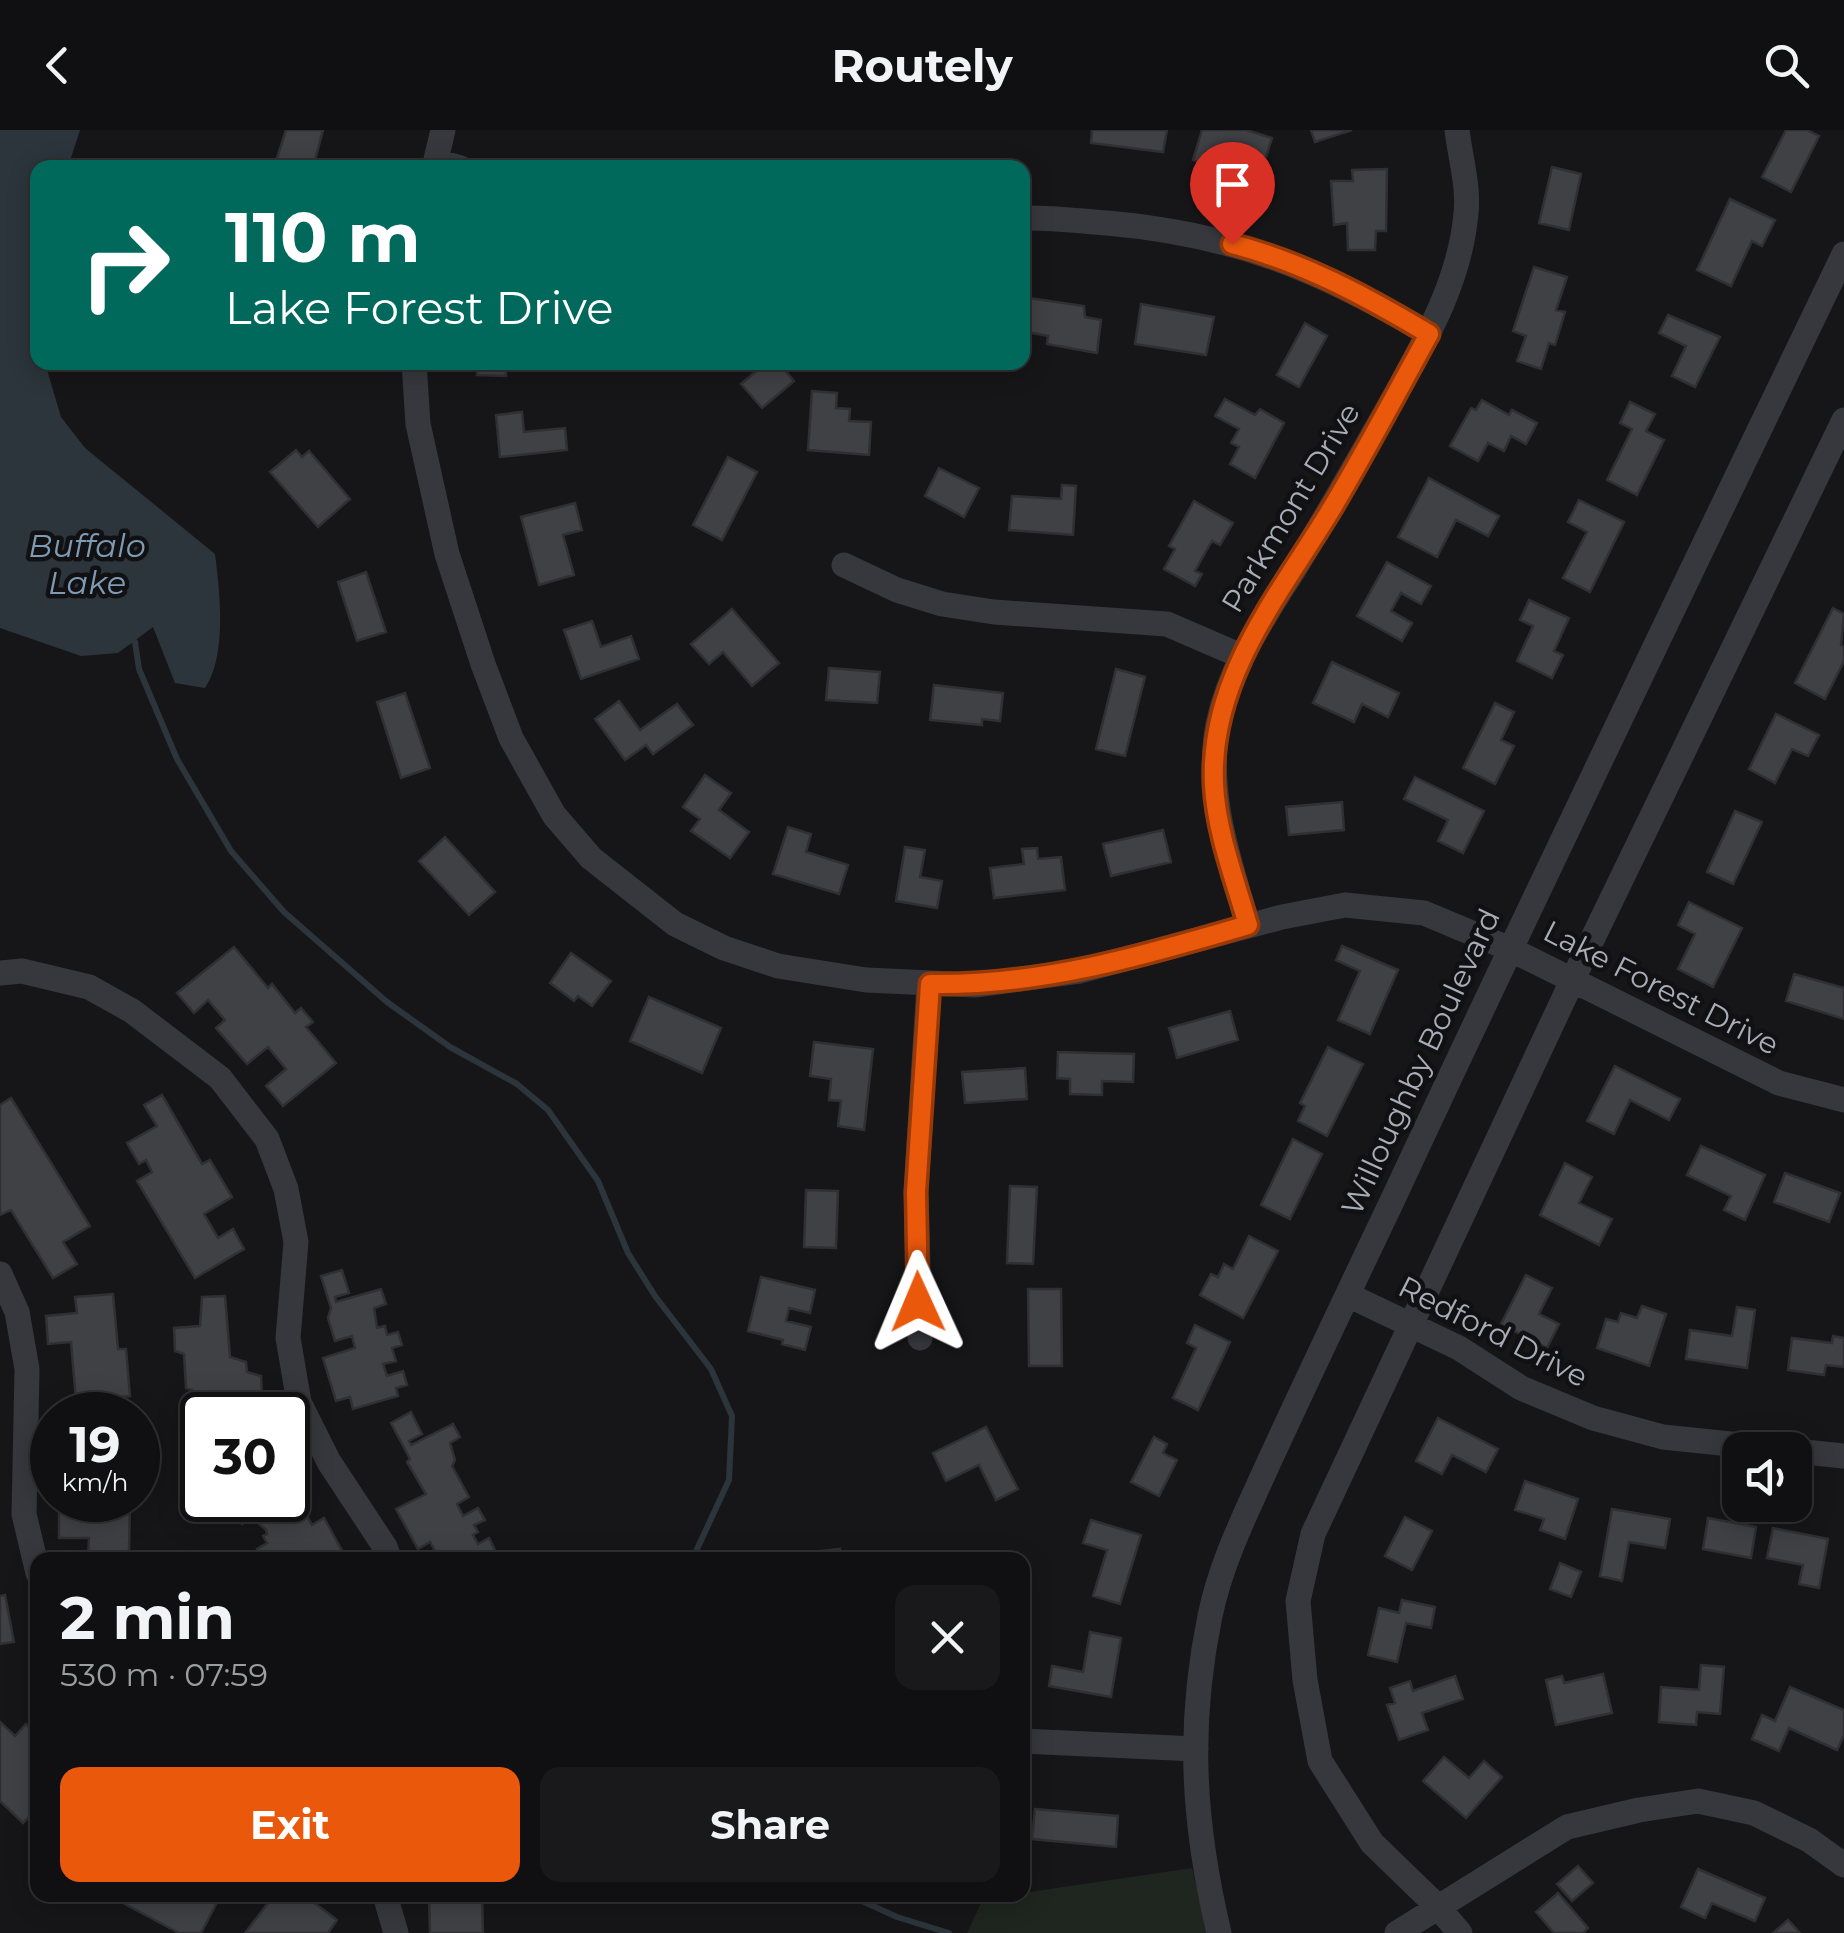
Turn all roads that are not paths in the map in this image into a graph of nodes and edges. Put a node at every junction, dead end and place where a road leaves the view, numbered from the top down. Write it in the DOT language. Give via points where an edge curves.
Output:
graph roads {
  1 [pos="444,130"];
  2 [pos="1457,130"];
  3 [pos="444,160"];
  4 [pos="1030,219"];
  5 [pos="1844,254"];
  6 [pos="1429,334"];
  7 [pos="415,370"];
  8 [pos="1844,420"];
  9 [pos="844,565"];
  10 [pos="1241,656"];
  11 [pos="1248,925"];
  12 [pos="1510,949"];
  13 [pos="0,973"];
  14 [pos="1572,981"];
  15 [pos="930,984"];
  16 [pos="1844,1100"];
  17 [pos="0,1274"];
  18 [pos="1348,1295"];
  19 [pos="1413,1325"];
  20 [pos="920,1338"];
  21 [pos="1722,1443"];
  22 [pos="1812,1452"];
  23 [pos="1844,1456"];
  24 [pos="33,1552"];
  25 [pos="387,1552"];
  26 [pos="1030,1742"];
  27 [pos="1196,1749"];
  28 [pos="1844,1865"];
  29 [pos="387,1902"];
  30 [pos="1437,1906"];
  31 [pos="396,1933"];
  32 [pos="1219,1933"];
  33 [pos="1397,1933"];
  34 [pos="1460,1933"];
  1 -- 3 [label="street"];
  2 -- 6 [label="street, Parkmont Drive" via="1467,212 1451,283"];
  4 -- 6 [label="street" via="1168,228 1264,252 1360,293"];
  5 -- 12 [label="street, Willoughby Boulevard"];
  6 -- 10 [label="street, Parkmont Drive"];
  7 -- 15 [label="street, Lake Forest Drive" via="418,424 447,554 512,738 554,816 636,896 724,948 778,966"];
  8 -- 14 [label="street"];
  9 -- 10 [label="street" via="942,604 1166,624"];
  10 -- 11 [label="street, Parkmont Drive" via="1218,727 1214,785"];
  11 -- 12 [label="street, Lake Forest Drive" via="1345,905 1424,913"];
  11 -- 15 [label="street, Lake Forest Drive" via="1080,971"];
  12 -- 14 [label="street, Lake Forest Drive"];
  12 -- 18 [label="street, Willoughby Boulevard"];
  13 -- 25 [label="street" via="89,987 132,1011 220,1078 267,1140 296,1242 288,1338 299,1402 328,1462"];
  14 -- 16 [label="street, Lake Forest Drive" via="1778,1083"];
  14 -- 19 [label="street"];
  15 -- 20 [label="street" via="916,1192"];
  17 -- 24 [label="street" via="17,1312 27,1369 24,1514"];
  18 -- 19 [label="street, Redford Drive"];
  18 -- 27 [label="street, Willoughby Boulevard" via="1236,1537 1210,1614"];
  19 -- 21 [label="street, Redford Drive" via="1521,1388 1593,1418 1664,1438"];
  19 -- 30 [label="street" via="1312,1534 1298,1601 1320,1762 1372,1843"];
  22 -- 23 [label="street, Redford Drive"];
  26 -- 27 [label="street"];
  27 -- 32 [label="street, Willoughby Boulevard" via="1202,1862"];
  28 -- 30 [label="street" via="1754,1813 1698,1801 1566,1827"];
  29 -- 31 [label="street"];
  30 -- 33 [label="street"];
  30 -- 34 [label="street"];
}
